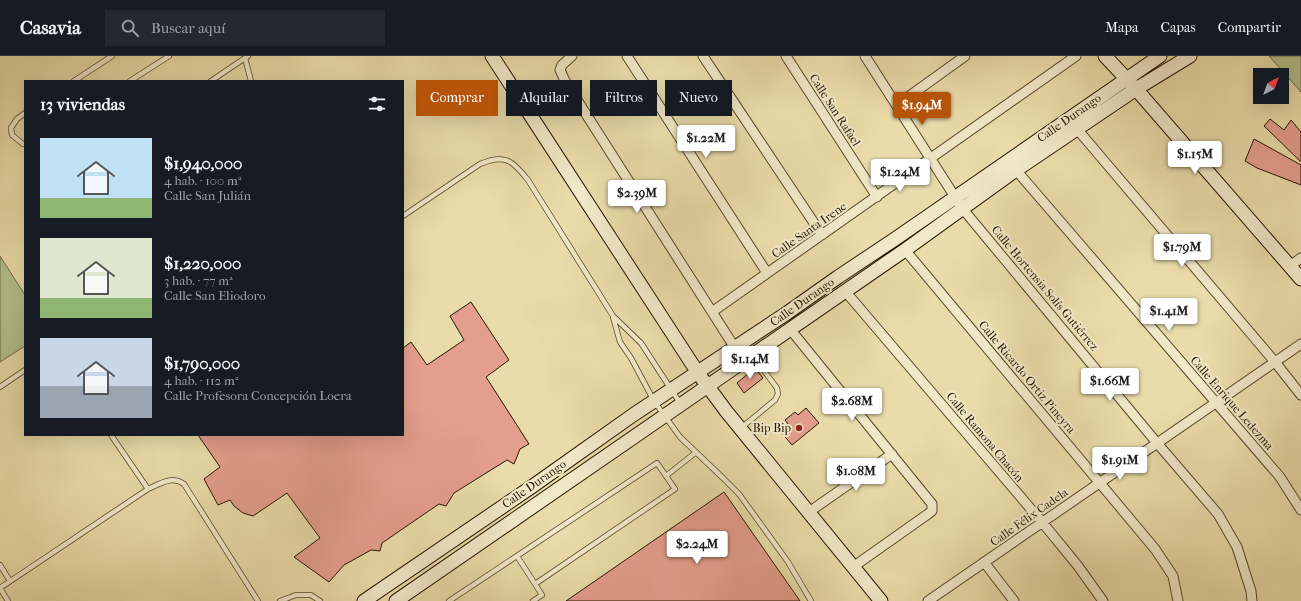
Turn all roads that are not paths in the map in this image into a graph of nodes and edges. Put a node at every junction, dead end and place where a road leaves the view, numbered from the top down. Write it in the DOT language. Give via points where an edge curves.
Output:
graph roads {
  1 [pos="112,56"];
  2 [pos="169,56"];
  3 [pos="492,56"];
  4 [pos="572,56"];
  5 [pos="627,56"];
  6 [pos="703,56"];
  7 [pos="786,56"];
  8 [pos="865,56"];
  9 [pos="965,56"];
  10 [pos="1076,56"];
  11 [pos="1160,56"];
  12 [pos="1190,56"];
  13 [pos="247,57"];
  14 [pos="1109,58"];
  15 [pos="1127,78"];
  16 [pos="76,80"];
  17 [pos="132,80"];
  18 [pos="212,80"];
  19 [pos="251,80"];
  20 [pos="1136,89"];
  21 [pos="897,105"];
  22 [pos="24,114"];
  23 [pos="1077,129"];
  24 [pos="24,144"];
  25 [pos="930,158"];
  26 [pos="1016,170"];
  27 [pos="877,197"];
  28 [pos="959,203"];
  29 [pos="404,215"];
  30 [pos="822,235"];
  31 [pos="905,250"];
  32 [pos="1301,258"];
  33 [pos="1290,266"];
  34 [pos="767,273"];
  35 [pos="1301,279"];
  36 [pos="845,291"];
  37 [pos="712,312"];
  38 [pos="613,316"];
  39 [pos="790,329"];
  40 [pos="1301,344"];
  41 [pos="735,348"];
  42 [pos="752,355"];
  43 [pos="1275,362"];
  44 [pos="24,371"];
  45 [pos="698,373"];
  46 [pos="708,386"];
  47 [pos="0,387"];
  48 [pos="671,390"];
  49 [pos="1301,395"];
  50 [pos="654,401"];
  51 [pos="1216,403"];
  52 [pos="681,404"];
  53 [pos="665,416"];
  54 [pos="740,429"];
  55 [pos="112,436"];
  56 [pos="1157,443"];
  57 [pos="695,453"];
  58 [pos="892,454"];
  59 [pos="666,476"];
  60 [pos="1100,482"];
  61 [pos="148,489"];
  62 [pos="1301,510"];
  63 [pos="809,512"];
  64 [pos="1042,522"];
  65 [pos="517,556"];
  66 [pos="984,562"];
  67 [pos="0,565"];
  68 [pos="853,567"];
  69 [pos="10,581"];
  70 [pos="535,584"];
  71 [pos="0,588"];
  72 [pos="8,601"];
  73 [pos="258,601"];
  74 [pos="280,601"];
  75 [pos="320,601"];
  76 [pos="364,601"];
  77 [pos="396,601"];
  78 [pos="450,601"];
  79 [pos="533,601"];
  80 [pos="811,601"];
  81 [pos="881,601"];
  82 [pos="928,601"];
  83 [pos="1014,601"];
  84 [pos="1103,601"];
  85 [pos="1178,601"];
  86 [pos="1252,601"];
  1 -- 16 [label="lane"];
  2 -- 17 [label="lane"];
  3 -- 45 [label="main road"];
  4 -- 37 [label="street" via="560,70 565,81"];
  5 -- 34 [label="street"];
  6 -- 30 [label="street"];
  7 -- 27 [label="street, Calle San Rafael"];
  8 -- 21 [label="street, Calle Hortensia Solís Gutiérrez"];
  9 -- 21 [label="street"];
  10 -- 25 [label="street, Calle Santa Irene"];
  11 -- 15 [label="main road, Calle Durango"];
  12 -- 20 [label="main road, Calle Durango"];
  13 -- 18 [label="lane"];
  13 -- 19 [label="lane"];
  14 -- 15 [label="main road"];
  15 -- 20 [label="main road"];
  15 -- 28 [label="main road, Calle Durango"];
  20 -- 23 [label="main road, Calle Durango"];
  20 -- 33 [label="main road"];
  21 -- 25 [label="street, Calle Hortensia Solís Gutiérrez"];
  22 -- 24 [label="lane" via="11,128 12,135"];
  23 -- 26 [label="main road, Calle Durango"];
  23 -- 43 [label="street"];
  25 -- 27 [label="street, Calle Santa Irene"];
  25 -- 28 [label="street, Calle Hortensia Solís Gutiérrez"];
  26 -- 28 [label="main road, Calle Durango"];
  26 -- 51 [label="street, Calle Enrique Ledezma"];
  27 -- 30 [label="street, Calle Santa Irene"];
  28 -- 31 [label="main road, Calle Durango"];
  28 -- 41 [label="main road, Calle Durango" via="838,277"];
  28 -- 56 [label="street, Calle Hortensia Solís Gutiérrez"];
  29 -- 38 [label="lane" via="480,164 497,159 508,160 517,166 528,180"];
  30 -- 34 [label="street, Calle Santa Irene"];
  31 -- 36 [label="main road, Calle Durango"];
  31 -- 60 [label="street, Calle Ricardo Ortiz Pineyra"];
  32 -- 33 [label="street"];
  33 -- 35 [label="main road"];
  34 -- 37 [label="street, Calle Santa Irene"];
  36 -- 39 [label="main road, Calle Durango"];
  36 -- 64 [label="street, Calle Ramona Chacón"];
  37 -- 41 [label="street"];
  38 -- 48 [label="lane" via="641,343"];
  38 -- 50 [label="lane" via="620,342"];
  39 -- 42 [label="main road, Calle Durango"];
  39 -- 58 [label="street"];
  40 -- 43 [label="street, Calle Félix Cadela"];
  41 -- 45 [label="main road, Calle Durango"];
  42 -- 46 [label="main road, Calle Durango"];
  42 -- 54 [label="lane" via="778,394 775,400"];
  43 -- 49 [label="street"];
  43 -- 51 [label="street, Calle Félix Cadela"];
  44 -- 47 [label="lane"];
  45 -- 46 [label="main road"];
  45 -- 48 [label="main road, Calle Durango"];
  46 -- 52 [label="main road, Calle Durango"];
  46 -- 54 [label="main road"];
  48 -- 50 [label="main road, Calle Durango"];
  48 -- 52 [label="lane"];
  50 -- 53 [label="lane"];
  50 -- 76 [label="main road, Calle Durango"];
  51 -- 56 [label="street, Calle Félix Cadela"];
  51 -- 62 [label="street, Calle Enrique Ledezma" via="1280,477"];
  52 -- 53 [label="main road, Calle Durango"];
  53 -- 57 [label="lane" via="680,438"];
  53 -- 77 [label="main road, Calle Durango"];
  54 -- 63 [label="main road"];
  55 -- 61 [label="lane"];
  56 -- 60 [label="street, Calle Félix Cadela"];
  56 -- 86 [label="street, Calle Hortensia Solís Gutiérrez" via="1218,514 1238,547"];
  57 -- 59 [label="lane"];
  57 -- 80 [label="lane" via="739,494 788,562"];
  58 -- 63 [label="street"];
  58 -- 68 [label="street" via="930,500 932,511"];
  59 -- 65 [label="lane" via="657,463"];
  59 -- 70 [label="lane" via="675,489"];
  60 -- 64 [label="street, Calle Félix Cadela"];
  60 -- 85 [label="street, Calle Ricardo Ortiz Pineyra" via="1155,549 1173,576"];
  61 -- 69 [label="lane"];
  61 -- 73 [label="lane" via="173,480 184,484"];
  63 -- 68 [label="main road"];
  64 -- 66 [label="street, Calle Félix Cadela"];
  64 -- 84 [label="street, Calle Ramona Chacón"];
  65 -- 70 [label="lane"];
  65 -- 78 [label="lane"];
  66 -- 82 [label="street, Calle Félix Cadela"];
  66 -- 83 [label="street"];
  67 -- 69 [label="lane"];
  68 -- 81 [label="main road"];
  69 -- 71 [label="lane"];
  70 -- 79 [label="lane" via="542,595"];
  71 -- 72 [label="lane"];
  74 -- 75 [label="lane" via="296,595 311,595"];
}
